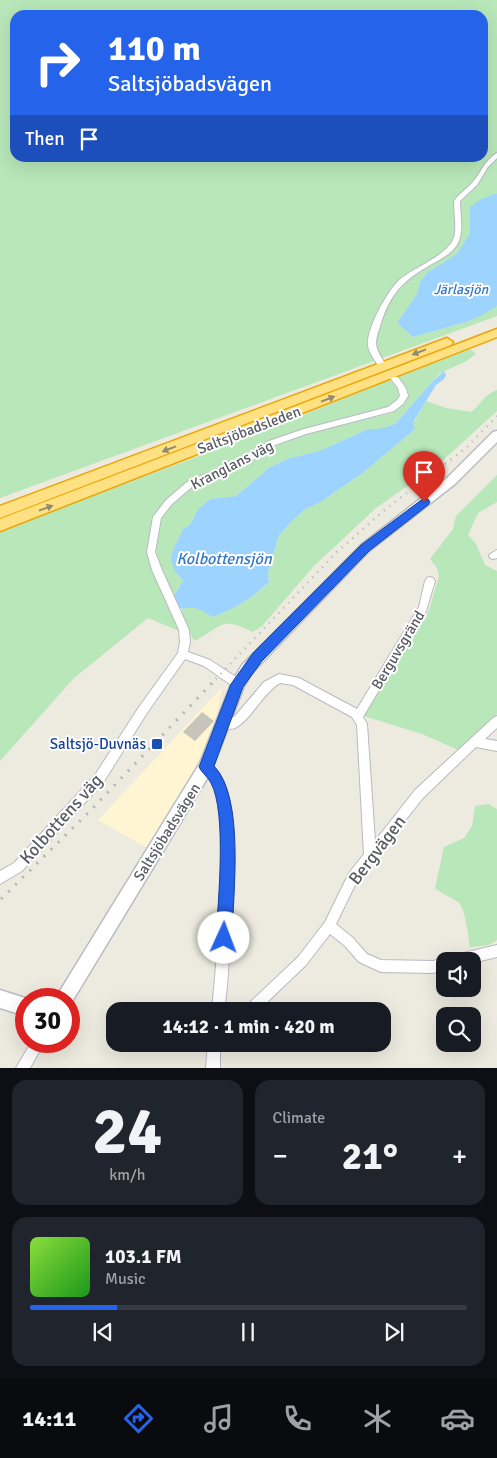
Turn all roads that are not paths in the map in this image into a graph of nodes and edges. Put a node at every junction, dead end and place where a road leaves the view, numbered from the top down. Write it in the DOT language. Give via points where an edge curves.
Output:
graph roads {
  1 [pos="497,155"];
  2 [pos="497,322"];
  3 [pos="497,333"];
  4 [pos="380,362"];
  5 [pos="395,378"];
  6 [pos="497,435"];
  7 [pos="0,512"];
  8 [pos="0,525"];
  9 [pos="430,581"];
  10 [pos="183,654"];
  11 [pos="238,684"];
  12 [pos="358,717"];
  13 [pos="497,721"];
  14 [pos="223,723"];
  15 [pos="474,742"];
  16 [pos="497,746"];
  17 [pos="206,767"];
  18 [pos="370,854"];
  19 [pos="0,878"];
  20 [pos="329,926"];
  21 [pos="497,951"];
  22 [pos="481,955"];
  23 [pos="436,966"];
  24 [pos="71,988"];
  25 [pos="0,999"];
  26 [pos="219,1002"];
  27 [pos="259,1002"];
  28 [pos="15,1004"];
  29 [pos="214,1052"];
  30 [pos="32,1053"];
  31 [pos="23,1068"];
  32 [pos="213,1068"];
  1 -- 4 [label="street" via="458,201 458,234 450,250 400,282 392,293 372,343"];
  2 -- 7 [label="highway, Saltsjöbadsleden, one-way"];
  8 -- 3 [label="highway, Saltsjöbadsleden, one-way"];
  5 -- 10 [label="street, Kranglans väg" via="404,388 404,396 390,409 272,443 245,461 190,484 156,517 151,552 184,630"];
  6 -- 11 [label="street, Saltsjöbadsvägen" via="451,481 365,548 258,657"];
  9 -- 12 [label="street, Berguvsgränd" via="423,608"];
  10 -- 11 [label="street" via="208,663"];
  10 -- 19 [label="street, Kolbottens väg" via="99,780 18,867"];
  11 -- 14 [label="street, Saltsjöbadsvägen"];
  12 -- 14 [label="street" via="295,681 279,678 268,685 239,719 232,724"];
  12 -- 18 [label="street" via="362,724"];
  13 -- 15 [label="street, Bergvägen"];
  14 -- 17 [label="street, Saltsjöbadsvägen"];
  15 -- 16 [label="street"];
  15 -- 18 [label="street, Bergvägen" via="420,794"];
  17 -- 24 [label="street, Saltsjöbadsvägen"];
  17 -- 26 [label="street" via="220,787 227,843"];
  18 -- 20 [label="street, Bergvägen" via="353,877"];
  20 -- 23 [label="street" via="363,958 381,966"];
  20 -- 27 [label="street, Bergvägen" via="302,961"];
  21 -- 22 [label="street"];
  25 -- 28 [label="street"];
  29 -- 32 [label="street"];
  30 -- 31 [label="street"];
}
